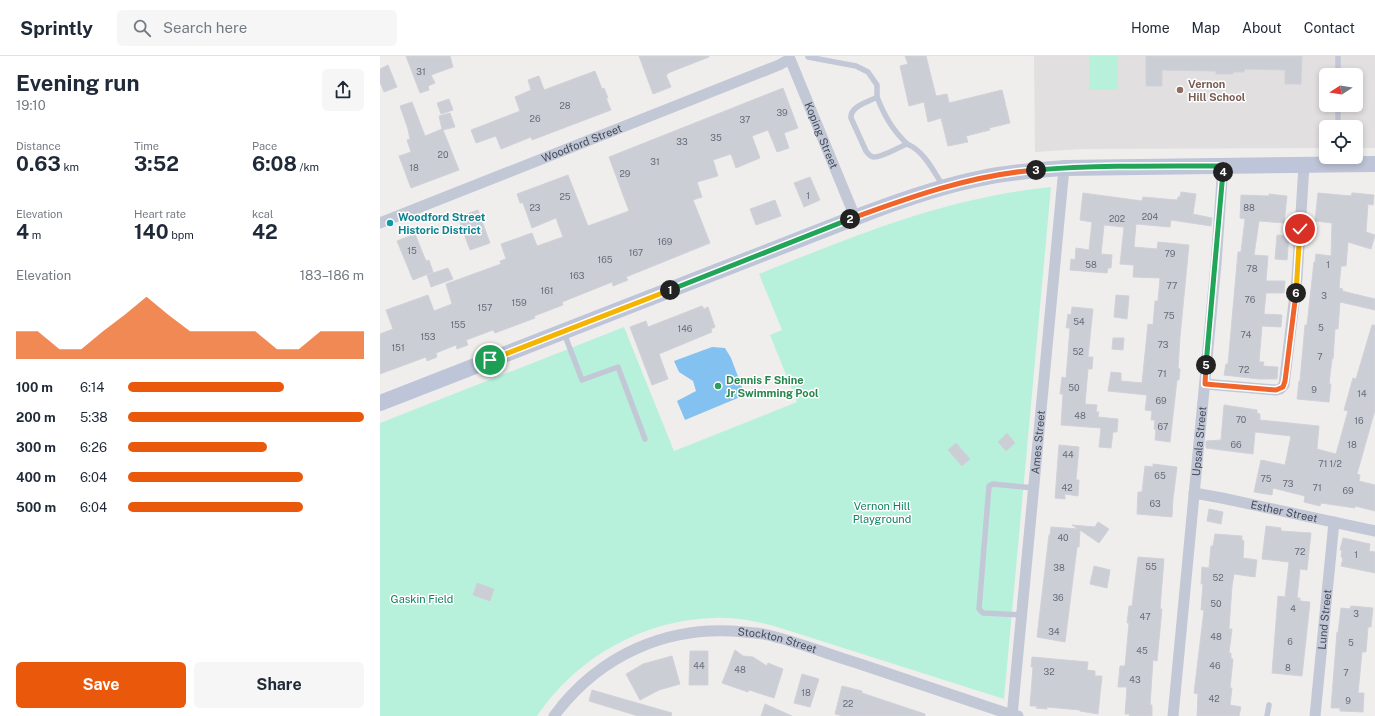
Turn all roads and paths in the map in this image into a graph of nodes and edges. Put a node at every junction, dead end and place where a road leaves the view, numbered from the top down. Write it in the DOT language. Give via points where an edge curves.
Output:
graph roads {
  1 [pos="1338,56"];
  2 [pos="808,57"];
  3 [pos="784,63"];
  4 [pos="1338,68"];
  5 [pos="877,97"];
  6 [pos="907,144"];
  7 [pos="1319,163"];
  8 [pos="1363,163"];
  9 [pos="1375,164"];
  10 [pos="1304,165"];
  11 [pos="1223,166"];
  12 [pos="1064,168"];
  13 [pos="944,188"];
  14 [pos="855,218"];
  15 [pos="380,223"];
  16 [pos="564,332"];
  17 [pos="1205,384"];
  18 [pos="380,403"];
  19 [pos="645,439"];
  20 [pos="1034,488"];
  21 [pos="1194,493"];
  22 [pos="1334,522"];
  23 [pos="1375,531"];
  24 [pos="1021,615"];
  25 [pos="1269,705"];
  26 [pos="554,716"];
  27 [pos="1014,716"];
  28 [pos="1173,716"];
  29 [pos="1267,716"];
  30 [pos="1315,716"];
  1 -- 4 [label="lane"];
  2 -- 5 [label="lane" via="856,66 868,72 877,85"];
  3 -- 14 [label="street, Koping Street" via="790,59"];
  3 -- 15 [label="street, Woodford Street"];
  5 -- 6 [label="lane" via="887,120"];
  5 -- 6 [label="lane" via="853,110 851,114 866,151 874,157 880,156"];
  6 -- 13 [label="lane" via="913,146 927,160"];
  7 -- 10 [label="main road"];
  8 -- 9 [label="main road"];
  10 -- 11 [label="main road"];
  10 -- 17 [label="street" via="1297,278 1284,385 1276,390"];
  11 -- 12 [label="main road"];
  11 -- 17 [label="street, Upsala Street"];
  12 -- 13 [label="main road" via="982,178"];
  12 -- 20 [label="street, Ames Street"];
  13 -- 14 [label="main road"];
  14 -- 16 [label="main road"];
  16 -- 18 [label="main road"];
  16 -- 19 [label="lane" via="582,380 618,367"];
  17 -- 21 [label="street, Upsala Street"];
  20 -- 24 [label="street, Ames Street"];
  20 -- 24 [label="lane" via="993,484 989,486 979,609 982,612"];
  21 -- 22 [label="street, Esther Street"];
  21 -- 28 [label="street, Upsala Street"];
  22 -- 23 [label="street, Esther Street"];
  22 -- 30 [label="street, Lund Street"];
  24 -- 27 [label="street, Ames Street"];
  25 -- 29 [label="lane"];
  26 -- 27 [label="street, Stockton Street" via="583,683 623,655 662,638 690,632 726,630 766,635"];
}
